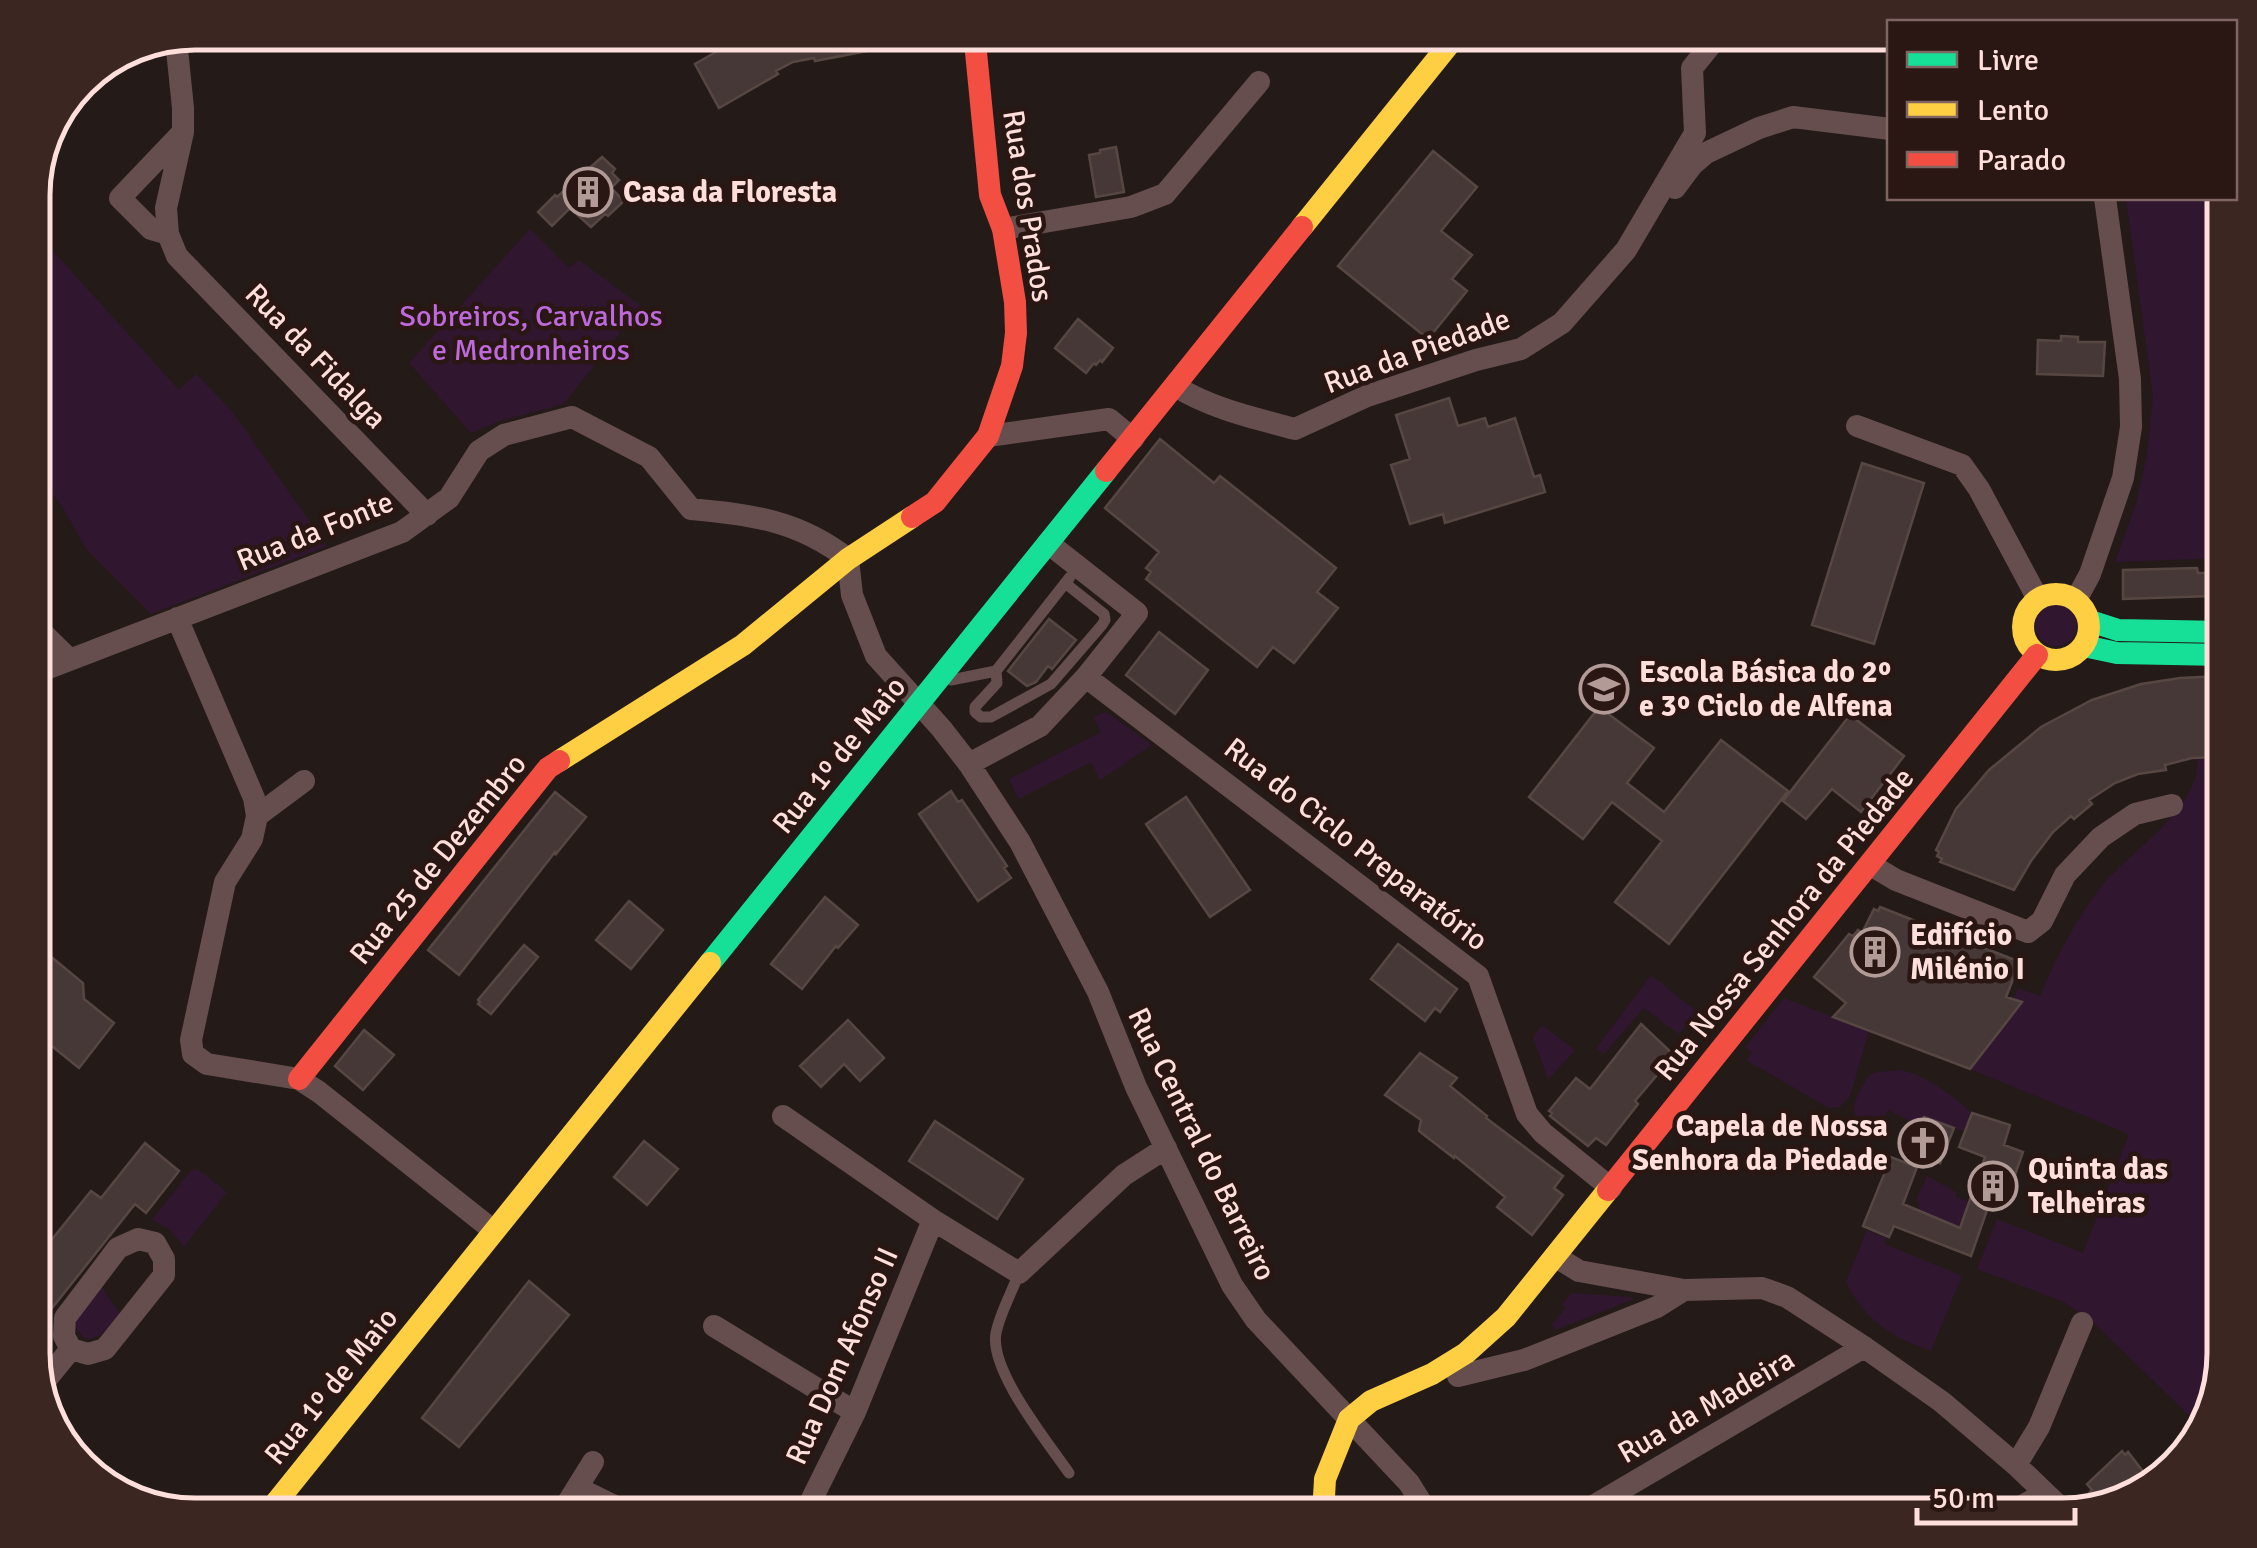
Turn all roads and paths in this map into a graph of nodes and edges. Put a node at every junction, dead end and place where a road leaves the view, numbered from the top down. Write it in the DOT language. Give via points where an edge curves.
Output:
graph roads {
  1 [pos="976,50"];
  2 [pos="1445,50"];
  3 [pos="1706,50"];
  4 [pos="177,52"];
  5 [pos="1259,82"];
  6 [pos="1759,128"];
  7 [pos="1887,129"];
  8 [pos="183,132"];
  9 [pos="1695,133"];
  10 [pos="2105,200"];
  11 [pos="1003,229"];
  12 [pos="1640,229"];
  13 [pos="168,234"];
  14 [pos="1175,386"];
  15 [pos="1857,426"];
  16 [pos="988,436"];
  17 [pos="1133,438"];
  18 [pos="427,515"];
  19 [pos="1048,543"];
  20 [pos="848,559"];
  21 [pos="1072,574"];
  22 [pos="2038,599"];
  23 [pos="2076,600"];
  24 [pos="177,618"];
  25 [pos="2090,620"];
  26 [pos="2207,632"];
  27 [pos="50,641"];
  28 [pos="2084,646"];
  29 [pos="2037,654"];
  30 [pos="2207,655"];
  31 [pos="69,659"];
  32 [pos="50,667"];
  33 [pos="996,671"];
  34 [pos="1086,677"];
  35 [pos="936,682"];
  36 [pos="918,703"];
  37 [pos="969,764"];
  38 [pos="304,781"];
  39 [pos="2172,804"];
  40 [pos="257,816"];
  41 [pos="1871,864"];
  42 [pos="300,1079"];
  43 [pos="783,1116"];
  44 [pos="1166,1148"];
  45 [pos="1611,1188"];
  46 [pos="933,1220"];
  47 [pos="494,1231"];
  48 [pos="1556,1256"];
  49 [pos="1020,1273"];
  50 [pos="1684,1290"];
  51 [pos="2082,1323"];
  52 [pos="714,1326"];
  53 [pos="1864,1347"];
  54 [pos="71,1349"];
  55 [pos="52,1373"];
  56 [pos="1458,1376"];
  57 [pos="855,1412"];
  58 [pos="1349,1419"];
  59 [pos="593,1462"];
  60 [pos="2016,1465"];
  61 [pos="1068,1472"];
  62 [pos="578,1488"];
  63 [pos="2045,1493"];
  64 [pos="280,1498"];
  65 [pos="572,1498"];
  66 [pos="598,1498"];
  67 [pos="813,1498"];
  68 [pos="1320,1498"];
  69 [pos="1418,1498"];
  70 [pos="1608,1498"];
  71 [pos="2037,1498"];
  72 [pos="2050,1498"];
  1 -- 11 [label="street, Rua dos Prados" via="990,195"];
  2 -- 14 [label="street, Rua 1º de Maio"];
  3 -- 9 [label="street" via="1692,68"];
  4 -- 8 [label="street"];
  5 -- 11 [label="street" via="1165,194 1131,208"];
  6 -- 7 [label="street" via="1793,117"];
  6 -- 9 [label="street" via="1702,139"];
  6 -- 12 [label="street" via="1693,164"];
  8 -- 13 [label="street" via="166,208"];
  8 -- 13 [label="street, Rua da Fidalga" via="120,198 150,229"];
  9 -- 12 [label="street"];
  10 -- 23 [label="street" via="2131,428 2123,478"];
  11 -- 16 [label="street, Rua dos Prados" via="1016,332"];
  12 -- 14 [label="street, Rua da Piedade" via="1562,323 1521,348 1367,396 1295,429 1213,406"];
  13 -- 18 [label="street, Rua da Fidalga" via="178,256"];
  14 -- 17 [label="street, Rua 1º de Maio"];
  15 -- 22 [label="street" via="1962,465"];
  16 -- 17 [label="street" via="1109,419"];
  16 -- 20 [label="street, Rua dos Prados" via="936,502"];
  17 -- 19 [label="street, Rua 1º de Maio"];
  18 -- 20 [label="street, Rua da Fonte" via="449,498 479,451 504,435 572,417 649,457 691,509 776,520"];
  18 -- 24 [label="street, Rua da Fonte" via="402,532"];
  19 -- 21 [label="street"];
  19 -- 35 [label="street, Rua 1º de Maio"];
  20 -- 36 [label="street, Rua Central do Barreiro" via="852,594 876,656"];
  20 -- 42 [label="street, Rua 25 de Dezembro" via="743,644 548,768"];
  21 -- 33 [label="lane"];
  21 -- 33 [label="lane" via="1104,614 1102,625 1051,684 981,717 975,707 997,683"];
  21 -- 34 [label="street" via="1137,612"];
  22 -- 23 [label="street" via="2064,594"];
  22 -- 29 [label="street" via="2024,620 2028,645"];
  23 -- 25 [label="street"];
  24 -- 31 [label="street, Rua da Fonte"];
  24 -- 40 [label="street"];
  25 -- 26 [label="street" via="2118,630"];
  25 -- 28 [label="street"];
  27 -- 31 [label="street"];
  28 -- 29 [label="street" via="2063,660"];
  28 -- 30 [label="street"];
  29 -- 41 [label="street, Rua Nossa Senhora da Piedade"];
  31 -- 32 [label="street, Rua da Fonte"];
  33 -- 35 [label="lane"];
  34 -- 37 [label="street" via="1040,726"];
  34 -- 45 [label="street, Rua do Ciclo Preparatório" via="1478,976 1528,1114"];
  35 -- 36 [label="street, Rua 1º de Maio"];
  36 -- 37 [label="street, Rua Central do Barreiro"];
  36 -- 47 [label="street, Rua 1º de Maio"];
  37 -- 44 [label="street, Rua Central do Barreiro" via="1020,842 1098,992"];
  38 -- 40 [label="street"];
  39 -- 41 [label="street" via="2136,814 2102,837 2065,875 2042,921 2028,932"];
  40 -- 42 [label="street" via="252,840 225,882 193,1054 207,1064"];
  41 -- 45 [label="street, Rua Nossa Senhora da Piedade"];
  42 -- 47 [label="street"];
  43 -- 46 [label="street"];
  44 -- 49 [label="street" via="1124,1175"];
  44 -- 58 [label="street, Rua Central do Barreiro" via="1232,1285"];
  45 -- 48 [label="street, Rua Nossa Senhora da Piedade"];
  46 -- 49 [label="street"];
  46 -- 57 [label="street, Rua Dom Afonso II"];
  47 -- 64 [label="street, Rua 1º de Maio"];
  48 -- 50 [label="street" via="1578,1271"];
  48 -- 58 [label="street, Rua Nossa Senhora da Piedade" via="1506,1317 1466,1352"];
  49 -- 61 [label="lane" via="996,1333 996,1354"];
  50 -- 53 [label="street" via="1762,1288"];
  50 -- 56 [label="street" via="1658,1307 1524,1360"];
  51 -- 60 [label="street"];
  52 -- 57 [label="street"];
  53 -- 60 [label="street"];
  53 -- 70 [label="street, Rua da Madeira"];
  54 -- 54 [label="street" via="105,1349 164,1275 154,1243 138,1239 118,1248 65,1318"];
  54 -- 55 [label="street"];
  57 -- 67 [label="street, Rua Dom Afonso II"];
  58 -- 68 [label="street"];
  58 -- 69 [label="street, Rua Central do Barreiro"];
  59 -- 62 [label="street"];
  60 -- 63 [label="street"];
  62 -- 65 [label="street"];
  62 -- 66 [label="street"];
  63 -- 71 [label="street"];
  63 -- 72 [label="street"];
}
